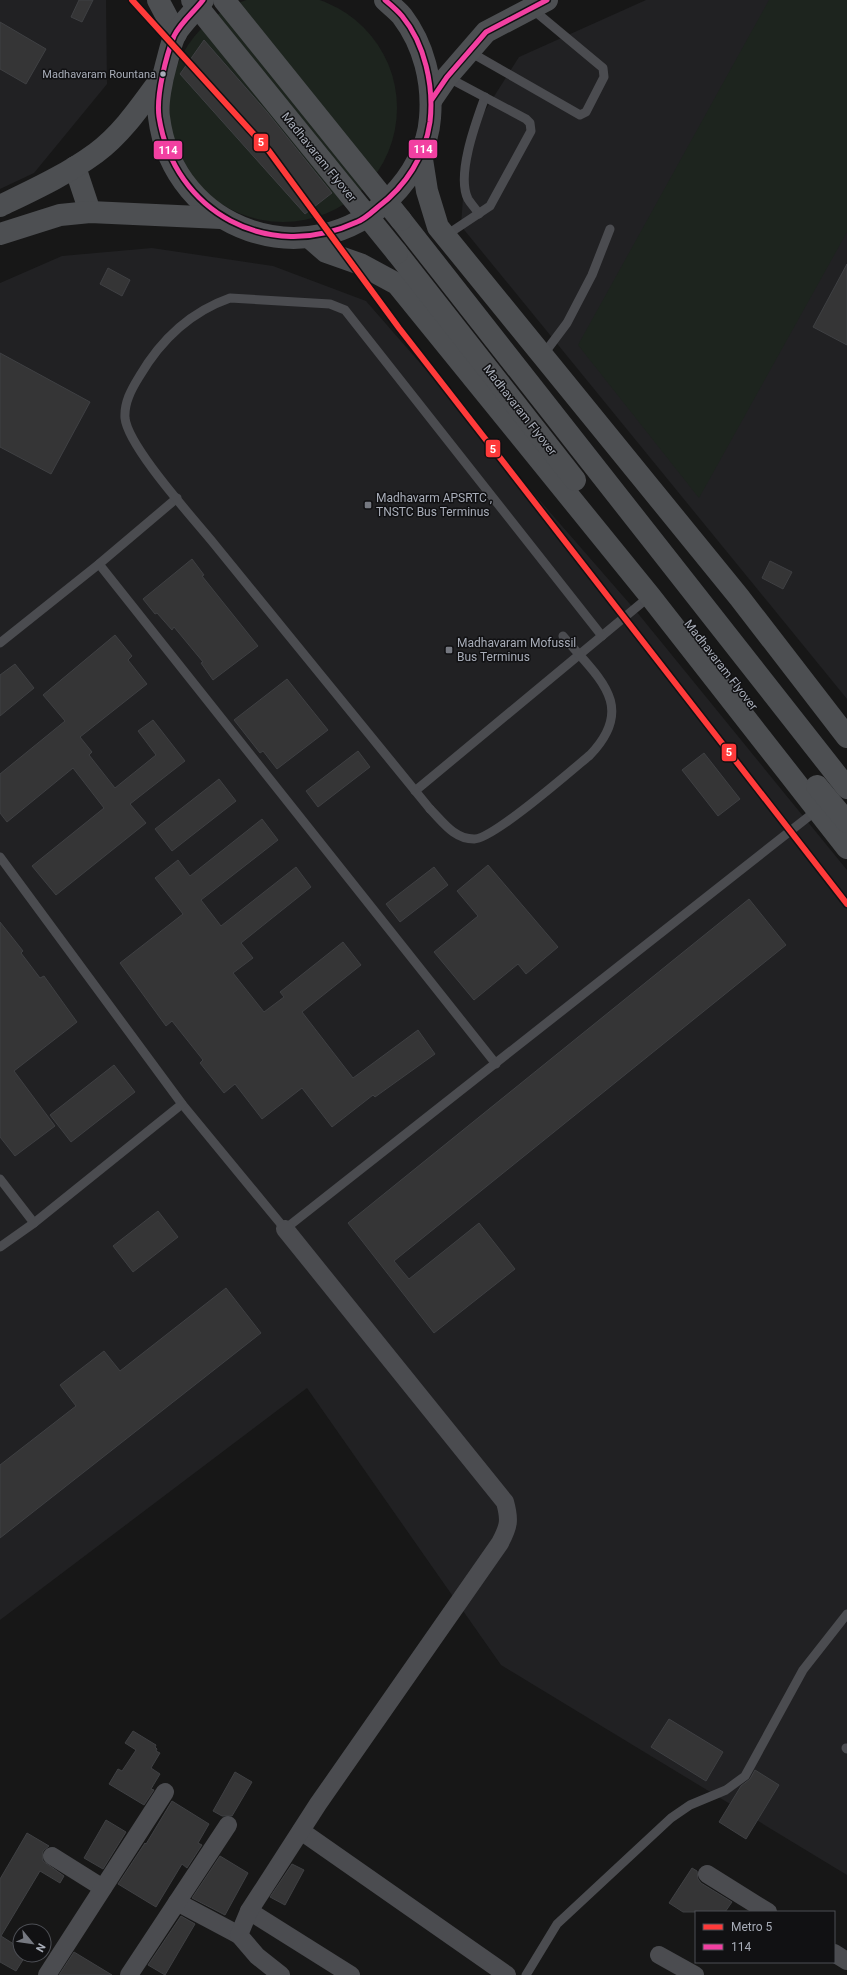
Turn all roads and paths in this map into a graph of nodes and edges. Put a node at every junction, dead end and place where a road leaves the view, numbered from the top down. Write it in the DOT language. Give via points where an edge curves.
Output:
graph roads {
  1 [pos="158,0"];
  2 [pos="192,0"];
  3 [pos="203,0"];
  4 [pos="224,0"];
  5 [pos="384,0"];
  6 [pos="539,4"];
  7 [pos="176,34"];
  8 [pos="470,52"];
  9 [pos="163,77"];
  10 [pos="447,77"];
  11 [pos="485,97"];
  12 [pos="432,99"];
  13 [pos="422,153"];
  14 [pos="75,167"];
  15 [pos="0,206"];
  16 [pos="90,212"];
  17 [pos="480,214"];
  18 [pos="221,218"];
  19 [pos="610,229"];
  20 [pos="0,234"];
  21 [pos="445,236"];
  22 [pos="310,238"];
  23 [pos="543,355"];
  24 [pos="177,498"];
  25 [pos="99,564"];
  26 [pos="650,596"];
  27 [pos="563,636"];
  28 [pos="602,636"];
  29 [pos="0,643"];
  30 [pos="847,736"];
  31 [pos="847,788"];
  32 [pos="415,791"];
  33 [pos="817,810"];
  34 [pos="847,822"];
  35 [pos="847,848"];
  36 [pos="0,857"];
  37 [pos="496,1064"];
  38 [pos="182,1104"];
  39 [pos="0,1179"];
  40 [pos="34,1223"];
  41 [pos="286,1229"];
  42 [pos="0,1247"];
  43 [pos="847,1614"];
  44 [pos="165,1792"];
  45 [pos="228,1825"];
  46 [pos="301,1831"];
  47 [pos="52,1856"];
  48 [pos="707,1874"];
  49 [pos="104,1888"];
  50 [pos="177,1902"];
  51 [pos="249,1911"];
  52 [pos="766,1911"];
  53 [pos="239,1935"];
  54 [pos="835,1954"];
  55 [pos="659,1955"];
  56 [pos="847,1961"];
  57 [pos="47,1975"];
  58 [pos="129,1975"];
  59 [pos="281,1975"];
  60 [pos="351,1975"];
  61 [pos="507,1975"];
  62 [pos="526,1975"];
  63 [pos="695,1975"];
  1 -- 7 [label="main road"];
  2 -- 34 [label="main road, Madhavaram Flyover, bridge" via="397,253 770,729"];
  3 -- 7 [label="main road"];
  4 -- 31 [label="main road, Madhavaram Flyover, bridge" via="401,220"];
  5 -- 12 [label="main road" via="401,15 423,54"];
  6 -- 8 [label="main road" via="486,32"];
  6 -- 8 [label="lane" via="604,68 604,77 586,112 580,115"];
  7 -- 9 [label="main road"];
  8 -- 10 [label="main road"];
  9 -- 14 [label="main road" via="130,120 97,152"];
  9 -- 18 [label="main road" via="158,116 168,156 190,191"];
  10 -- 11 [label="lane"];
  10 -- 12 [label="main road"];
  11 -- 17 [label="lane" via="468,144 466,170 468,200"];
  11 -- 17 [label="lane" via="526,119 531,131 490,206"];
  12 -- 13 [label="main road"];
  13 -- 21 [label="main road" via="427,191 438,226"];
  13 -- 22 [label="main road" via="403,185 377,211 346,229"];
  14 -- 15 [label="main road"];
  14 -- 16 [label="main road"];
  16 -- 18 [label="main road"];
  16 -- 20 [label="main road" via="60,215"];
  17 -- 21 [label="lane"];
  18 -- 22 [label="main road" via="264,235"];
  19 -- 23 [label="lane" via="592,275 567,323"];
  21 -- 23 [label="main road"];
  22 -- 26 [label="main road" via="326,252 360,264 397,284"];
  23 -- 30 [label="main road" via="739,597"];
  24 -- 25 [label="lane"];
  24 -- 28 [label="lane" via="136,445 126,419 126,405 132,389 164,341 194,316 215,303 230,298 330,304 344,310 351,317"];
  24 -- 32 [label="lane"];
  25 -- 29 [label="lane"];
  25 -- 37 [label="lane"];
  26 -- 28 [label="lane"];
  26 -- 33 [label="main road"];
  27 -- 32 [label="lane, bridge" via="610,697 612,721 600,746 484,838 468,839 455,834"];
  28 -- 32 [label="lane"];
  33 -- 35 [label="main road"];
  33 -- 37 [label="lane"];
  36 -- 38 [label="lane"];
  37 -- 41 [label="lane"];
  38 -- 40 [label="lane"];
  38 -- 41 [label="lane"];
  39 -- 40 [label="lane"];
  40 -- 42 [label="lane"];
  41 -- 46 [label="street" via="505,1502 509,1516 507,1529 500,1543"];
  43 -- 62 [label="lane" via="803,1670 746,1776 726,1790 690,1805 671,1818 557,1924"];
  44 -- 49 [label="street"];
  45 -- 50 [label="street"];
  46 -- 51 [label="street"];
  46 -- 61 [label="street"];
  47 -- 49 [label="street"];
  48 -- 52 [label="street"];
  49 -- 57 [label="street"];
  50 -- 53 [label="street"];
  50 -- 58 [label="street"];
  51 -- 53 [label="street"];
  51 -- 60 [label="street"];
  53 -- 59 [label="street" via="257,1956"];
  54 -- 56 [label="street"];
  55 -- 63 [label="street"];
}
